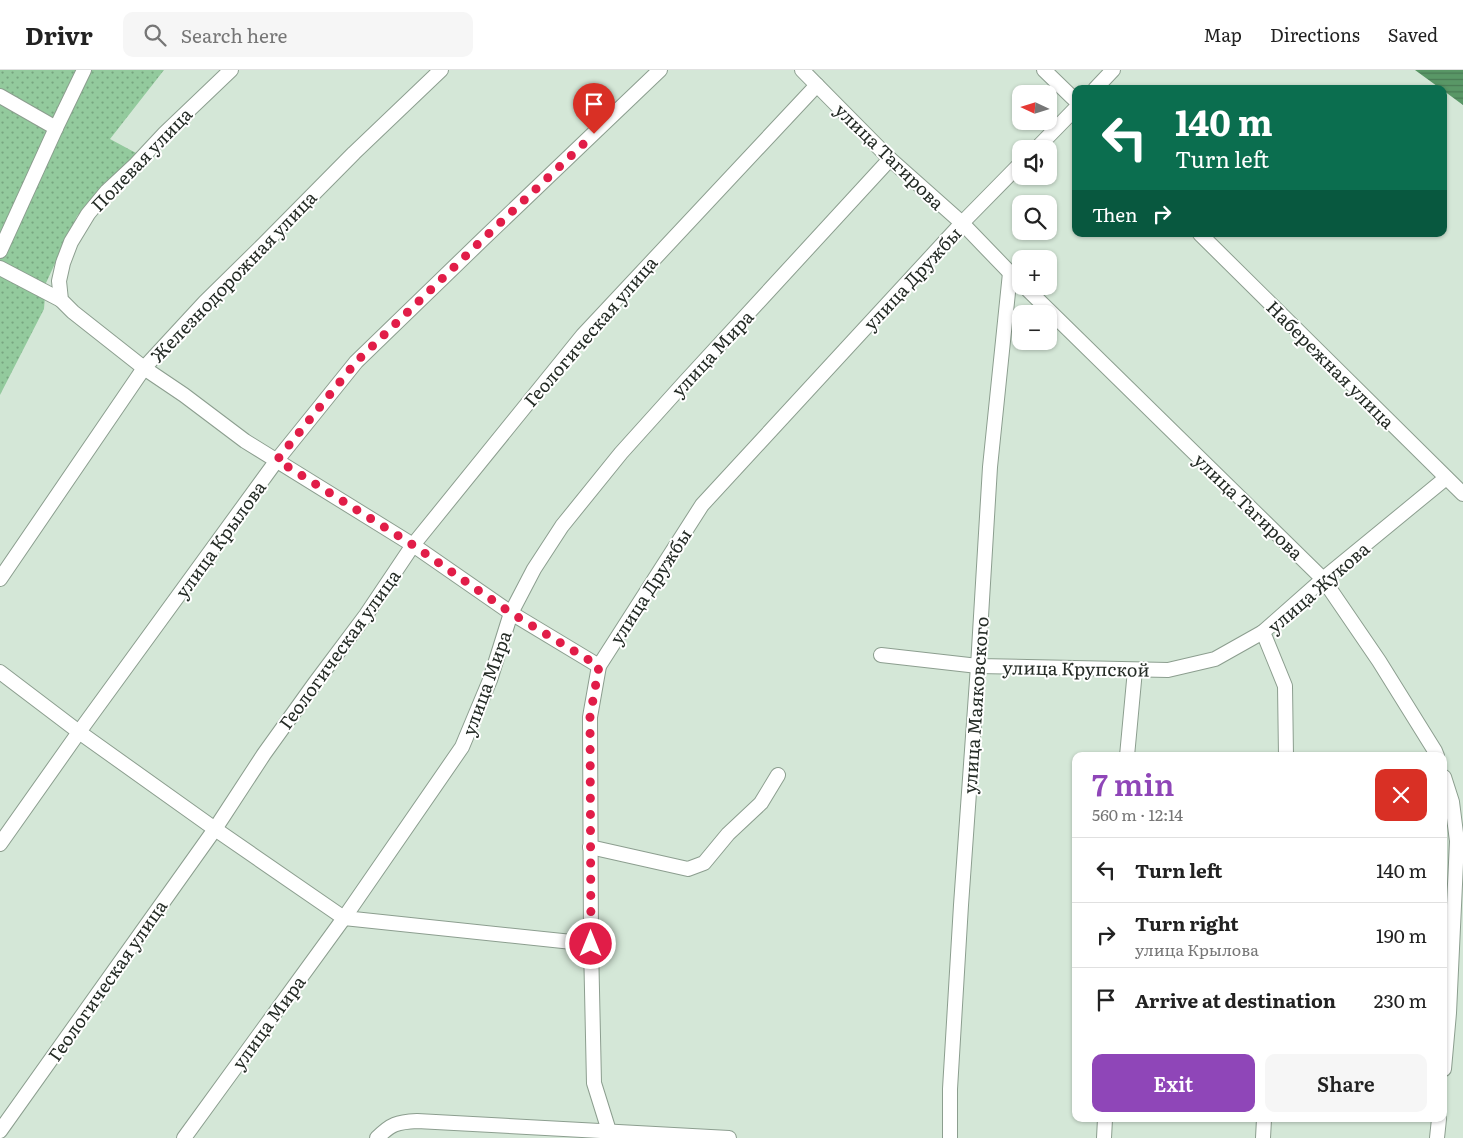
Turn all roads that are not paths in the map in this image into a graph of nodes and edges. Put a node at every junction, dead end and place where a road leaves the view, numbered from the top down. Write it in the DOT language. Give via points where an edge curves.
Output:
graph roads {
  1 [pos="84,70"];
  2 [pos="230,70"];
  3 [pos="441,70"];
  4 [pos="660,70"];
  5 [pos="802,70"];
  6 [pos="1044,70"];
  7 [pos="1113,70"];
  8 [pos="817,85"];
  9 [pos="1099,85"];
  10 [pos="0,96"];
  11 [pos="1072,97"];
  12 [pos="1072,112"];
  13 [pos="56,128"];
  14 [pos="1045,140"];
  15 [pos="890,159"];
  16 [pos="1012,173"];
  17 [pos="962,223"];
  18 [pos="1203,237"];
  19 [pos="0,251"];
  20 [pos="0,268"];
  21 [pos="1010,273"];
  22 [pos="1033,295"];
  23 [pos="62,300"];
  24 [pos="144,368"];
  25 [pos="277,460"];
  26 [pos="1446,478"];
  27 [pos="1463,494"];
  28 [pos="413,545"];
  29 [pos="0,578"];
  30 [pos="1323,579"];
  31 [pos="511,613"];
  32 [pos="1263,632"];
  33 [pos="881,656"];
  34 [pos="599,666"];
  35 [pos="978,666"];
  36 [pos="1135,670"];
  37 [pos="0,672"];
  38 [pos="79,732"];
  39 [pos="1127,752"];
  40 [pos="1286,752"];
  41 [pos="1435,752"];
  42 [pos="778,775"];
  43 [pos="1447,786"];
  44 [pos="215,829"];
  45 [pos="1460,843"];
  46 [pos="0,844"];
  47 [pos="590,847"];
  48 [pos="344,918"];
  49 [pos="591,944"];
  50 [pos="1447,1035"];
  51 [pos="1105,1122"];
  52 [pos="1264,1122"];
  53 [pos="1439,1122"];
  54 [pos="0,1131"];
  55 [pos="610,1134"];
  56 [pos="184,1138"];
  57 [pos="377,1138"];
  58 [pos="729,1138"];
  59 [pos="950,1138"];
  60 [pos="1104,1138"];
  61 [pos="1263,1138"];
  62 [pos="1438,1138"];
  1 -- 13 [label="street"];
  2 -- 23 [label="street, Полевая улица" via="107,191 88,214 63,263 59,281"];
  3 -- 24 [label="street, Железнодорожная улица" via="205,302"];
  4 -- 25 [label="street, улица Крылова" via="356,362"];
  5 -- 8 [label="street, улица Тагирова"];
  6 -- 11 [label="street"];
  7 -- 9 [label="street"];
  8 -- 15 [label="street, улица Тагирова"];
  8 -- 28 [label="street, Геологическая улица" via="582,335"];
  10 -- 13 [label="street"];
  12 -- 14 [label="street"];
  13 -- 19 [label="street"];
  15 -- 17 [label="street, улица Тагирова"];
  15 -- 31 [label="street, улица Мира" via="622,453 562,526"];
  16 -- 17 [label="street, улица Дружбы"];
  17 -- 21 [label="street, улица Тагирова"];
  17 -- 34 [label="street, улица Дружбы" via="702,505"];
  18 -- 26 [label="street, Набережная улица"];
  20 -- 23 [label="street"];
  21 -- 35 [label="street, улица Маяковского" via="990,466"];
  22 -- 30 [label="street, улица Тагирова"];
  23 -- 24 [label="street" via="72,312"];
  24 -- 25 [label="street" via="245,441"];
  24 -- 29 [label="street, Железнодорожная улица"];
  25 -- 28 [label="street"];
  25 -- 38 [label="street, улица Крылова"];
  26 -- 27 [label="street, Набережная улица"];
  26 -- 30 [label="street, улица Жукова"];
  28 -- 31 [label="street"];
  28 -- 44 [label="street, Геологическая улица" via="264,754"];
  30 -- 32 [label="street, улица Жукова"];
  30 -- 41 [label="street, улица Тагирова" via="1380,661"];
  31 -- 34 [label="street"];
  31 -- 48 [label="street, улица Мира" via="490,680 462,747"];
  32 -- 36 [label="street, улица Крупской" via="1215,659 1168,670"];
  32 -- 40 [label="street, улица Жукова" via="1285,686"];
  33 -- 35 [label="street, улица Крупской"];
  34 -- 47 [label="street, улица Дружбы" via="590,717"];
  35 -- 36 [label="street, улица Крупской"];
  35 -- 59 [label="street, улица Маяковского" via="950,1089"];
  36 -- 39 [label="street"];
  37 -- 38 [label="street"];
  38 -- 44 [label="street"];
  38 -- 46 [label="street, улица Крылова"];
  42 -- 47 [label="street" via="761,803 728,834 704,863 688,869"];
  43 -- 45 [label="street"];
  44 -- 48 [label="street"];
  44 -- 54 [label="street, Геологическая улица"];
  45 -- 50 [label="street"];
  47 -- 49 [label="street, улица Дружбы"];
  48 -- 49 [label="street"];
  48 -- 56 [label="street, улица Мира"];
  49 -- 55 [label="street, улица Дружбы" via="594,1083"];
  51 -- 60 [label="street"];
  52 -- 61 [label="street"];
  53 -- 62 [label="street"];
  55 -- 57 [label="street" via="417,1121 399,1122"];
  55 -- 58 [label="street"];
}
